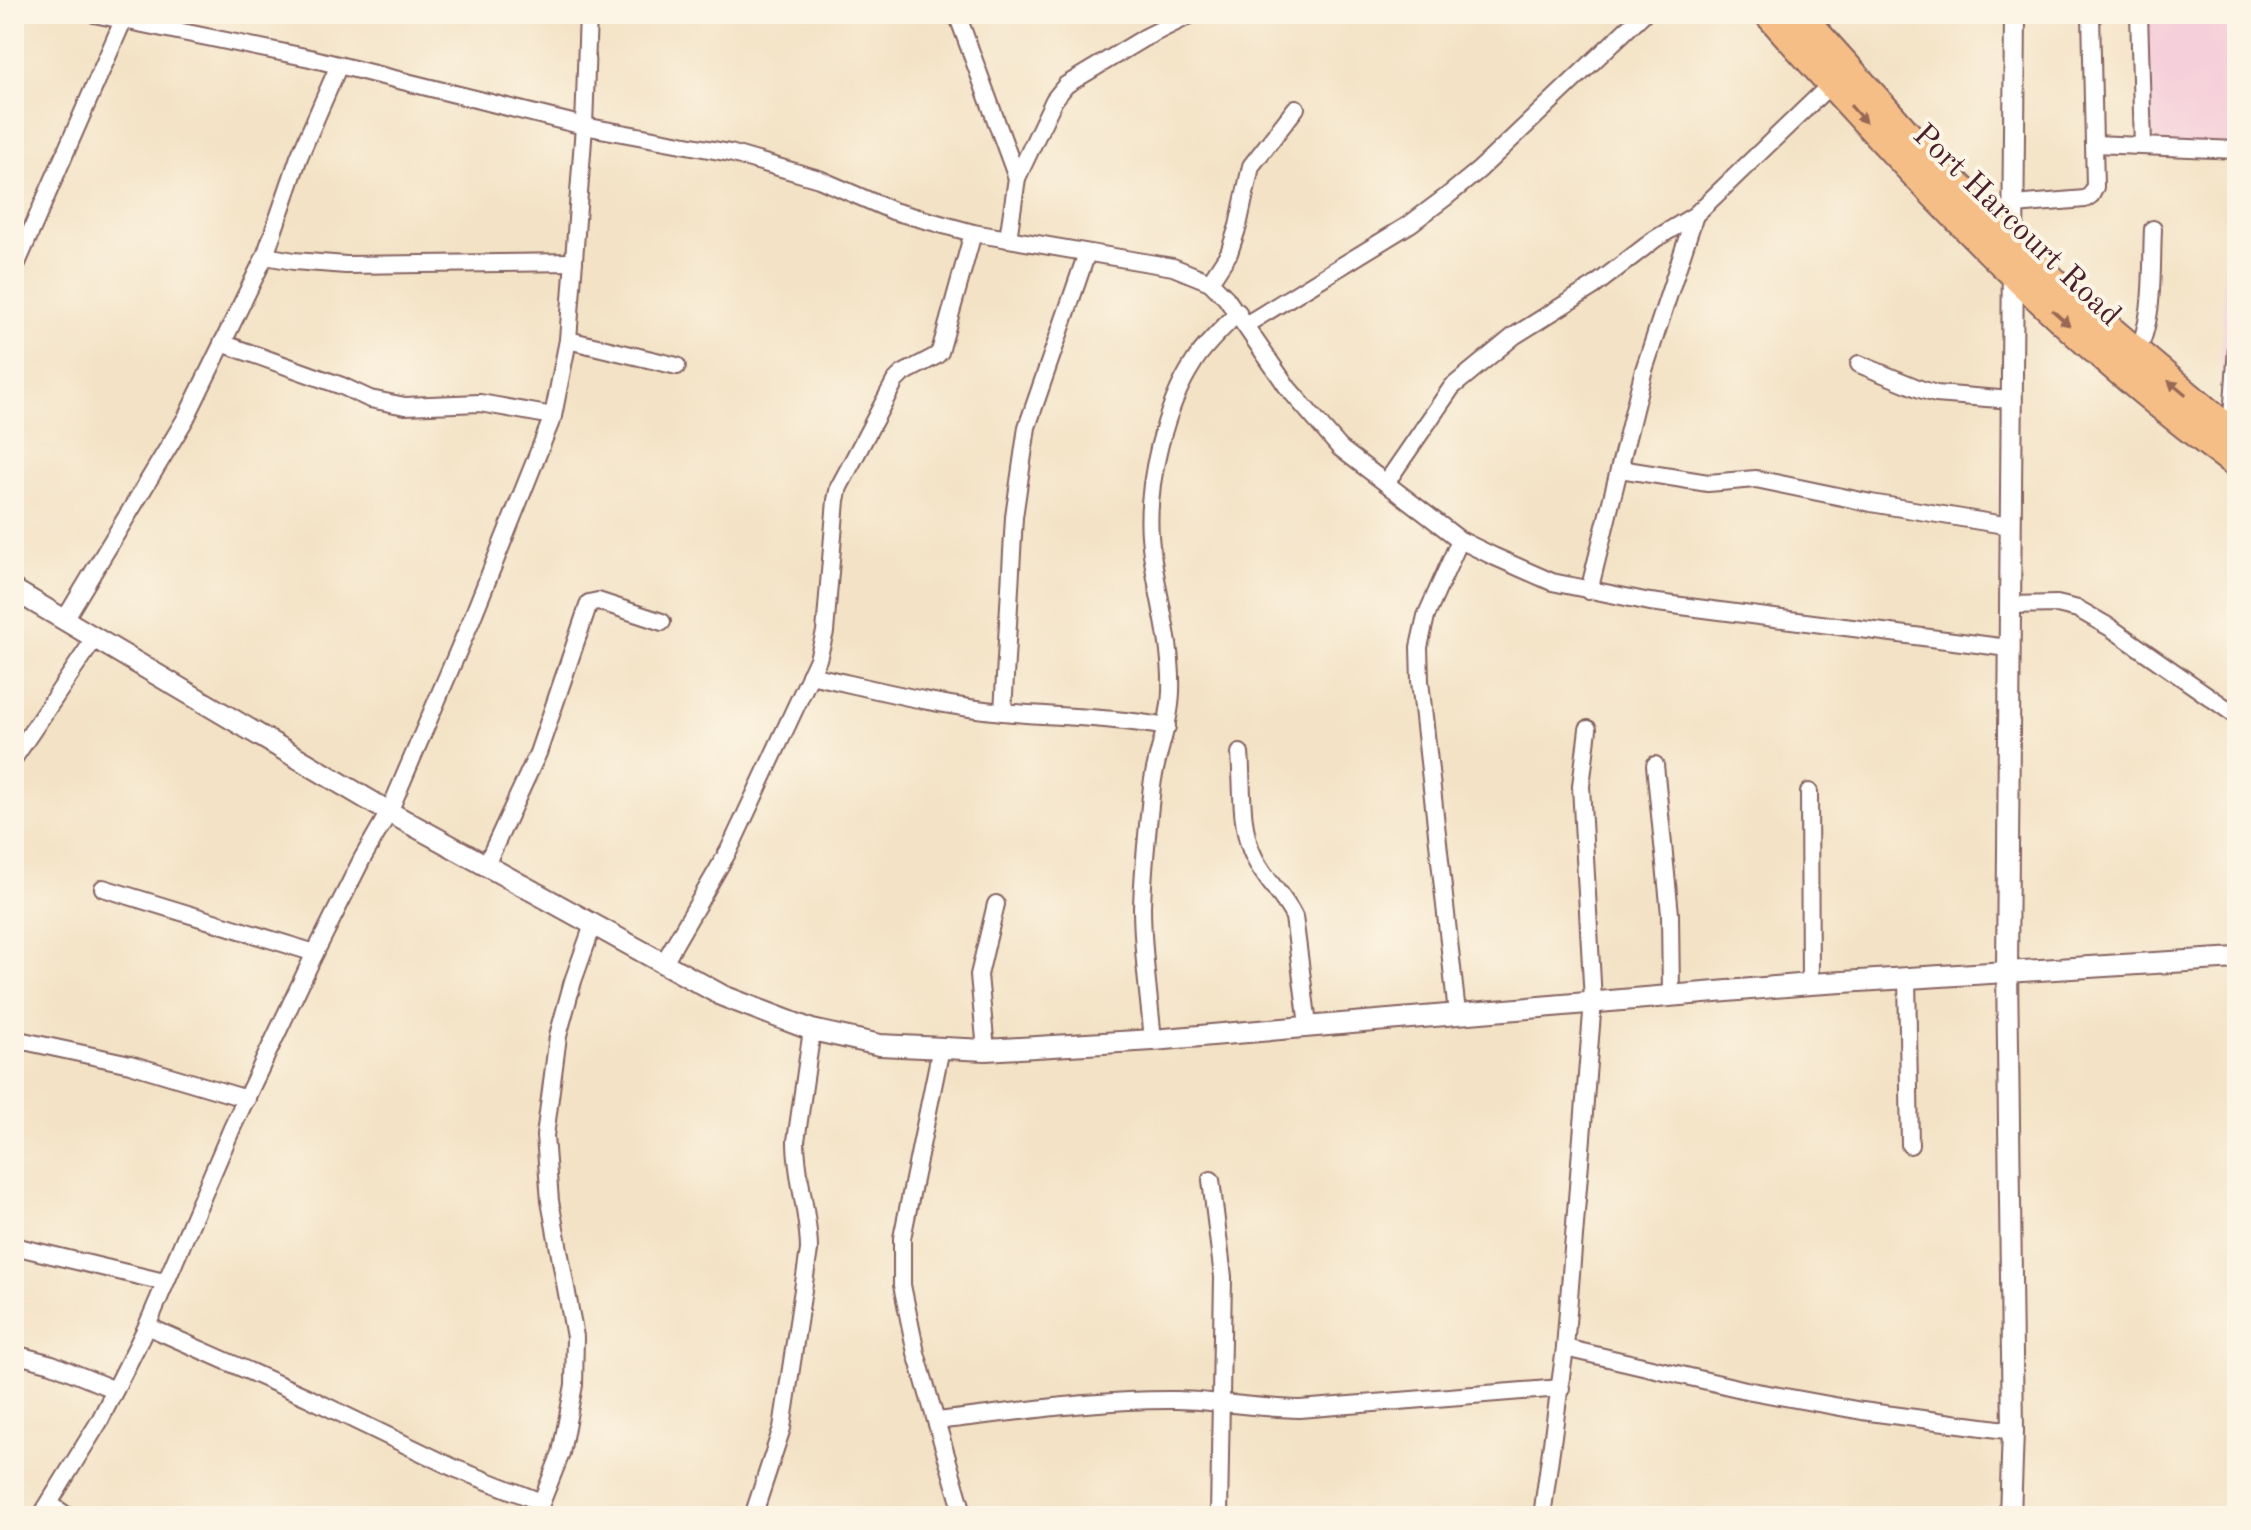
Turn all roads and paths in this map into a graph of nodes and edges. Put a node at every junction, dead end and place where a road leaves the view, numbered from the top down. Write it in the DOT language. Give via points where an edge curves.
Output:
graph roads {
  1 [pos="94,14"];
  2 [pos="588,14"];
  3 [pos="957,14"];
  4 [pos="1192,14"];
  5 [pos="1643,14"];
  6 [pos="1769,14"];
  7 [pos="1799,14"];
  8 [pos="2015,14"];
  9 [pos="2091,14"];
  10 [pos="2139,14"];
  11 [pos="124,17"];
  12 [pos="339,65"];
  13 [pos="1831,84"];
  14 [pos="1296,108"];
  15 [pos="584,126"];
  16 [pos="2094,144"];
  17 [pos="2143,145"];
  18 [pos="2237,150"];
  19 [pos="1017,178"];
  20 [pos="2015,205"];
  21 [pos="1695,215"];
  22 [pos="2153,229"];
  23 [pos="973,233"];
  24 [pos="1008,239"];
  25 [pos="2015,243"];
  26 [pos="1087,253"];
  27 [pos="265,256"];
  28 [pos="574,262"];
  29 [pos="14,270"];
  30 [pos="2013,276"];
  31 [pos="1210,282"];
  32 [pos="1242,318"];
  33 [pos="568,340"];
  34 [pos="222,343"];
  35 [pos="2237,347"];
  36 [pos="2136,353"];
  37 [pos="1859,364"];
  38 [pos="677,366"];
  39 [pos="2012,400"];
  40 [pos="553,416"];
  41 [pos="2234,435"];
  42 [pos="2237,464"];
  43 [pos="1620,469"];
  44 [pos="1386,483"];
  45 [pos="2010,526"];
  46 [pos="1460,540"];
  47 [pos="14,590"];
  48 [pos="1589,591"];
  49 [pos="2010,605"];
  50 [pos="65,619"];
  51 [pos="662,622"];
  52 [pos="95,638"];
  53 [pos="2008,648"];
  54 [pos="810,675"];
  55 [pos="1003,712"];
  56 [pos="2237,716"];
  57 [pos="1167,727"];
  58 [pos="1588,729"];
  59 [pos="1240,753"];
  60 [pos="14,758"];
  61 [pos="1655,765"];
  62 [pos="1809,792"];
  63 [pos="389,812"];
  64 [pos="485,867"];
  65 [pos="103,888"];
  66 [pos="996,904"];
  67 [pos="593,925"];
  68 [pos="315,953"];
  69 [pos="2237,958"];
  70 [pos="663,964"];
  71 [pos="2007,970"];
  72 [pos="1907,977"];
  73 [pos="1810,984"];
  74 [pos="1671,995"];
  75 [pos="1593,1001"];
  76 [pos="1457,1013"];
  77 [pos="1308,1025"];
  78 [pos="812,1030"];
  79 [pos="14,1039"];
  80 [pos="1153,1040"];
  81 [pos="941,1048"];
  82 [pos="986,1050"];
  83 [pos="247,1099"];
  84 [pos="1910,1145"];
  85 [pos="1211,1180"];
  86 [pos="14,1246"];
  87 [pos="164,1282"];
  88 [pos="147,1326"];
  89 [pos="1565,1348"];
  90 [pos="14,1354"];
  91 [pos="1561,1388"];
  92 [pos="115,1390"];
  93 [pos="1219,1402"];
  94 [pos="937,1421"];
  95 [pos="2013,1431"];
  96 [pos="539,1509"];
  97 [pos="46,1510"];
  98 [pos="67,1516"];
  99 [pos="753,1516"];
  100 [pos="964,1516"];
  101 [pos="1219,1516"];
  102 [pos="1542,1516"];
  103 [pos="2010,1516"];
  1 -- 11 [label="street"];
  2 -- 15 [label="street"];
  3 -- 19 [label="street"];
  4 -- 19 [label="street" via="1066,85 1045,116"];
  5 -- 32 [label="street" via="1446,197 1410,224"];
  6 -- 13 [label="highway, Port Harcourt Road"];
  7 -- 25 [label="highway, Port Harcourt Road" via="1915,143"];
  8 -- 20 [label="street"];
  9 -- 16 [label="street"];
  10 -- 17 [label="street"];
  11 -- 12 [label="street"];
  11 -- 29 [label="street"];
  12 -- 15 [label="street"];
  12 -- 27 [label="street" via="299,157"];
  13 -- 21 [label="street"];
  13 -- 30 [label="highway, Port Harcourt Road, one-way"];
  14 -- 31 [label="street" via="1251,166 1229,253"];
  15 -- 23 [label="street" via="730,153 819,179 893,211"];
  15 -- 28 [label="street"];
  16 -- 17 [label="street"];
  16 -- 20 [label="street" via="2091,195"];
  17 -- 18 [label="street"];
  19 -- 24 [label="street"];
  20 -- 25 [label="street"];
  21 -- 43 [label="street" via="1652,344"];
  21 -- 44 [label="street" via="1514,336 1452,387"];
  22 -- 36 [label="street" via="2148,315"];
  23 -- 24 [label="street"];
  23 -- 54 [label="street" via="940,352 898,377 839,487 825,632"];
  24 -- 26 [label="street"];
  25 -- 30 [label="street"];
  25 -- 36 [label="highway, Port Harcourt Road"];
  26 -- 31 [label="street" via="1173,267"];
  26 -- 55 [label="street" via="1027,427 1014,517"];
  27 -- 28 [label="street" via="346,265"];
  27 -- 34 [label="street"];
  28 -- 33 [label="street"];
  30 -- 39 [label="street"];
  30 -- 42 [label="highway, Port Harcourt Road, one-way" via="2178,421"];
  31 -- 32 [label="street"];
  32 -- 44 [label="street" via="1288,388 1340,448"];
  32 -- 57 [label="street" via="1194,361 1176,395 1152,489 1150,535 1170,664"];
  33 -- 38 [label="street"];
  33 -- 40 [label="street"];
  34 -- 40 [label="street" via="370,399 405,406 480,403"];
  34 -- 50 [label="street" via="186,418"];
  35 -- 41 [label="street"];
  41 -- 36 [label="highway, Port Harcourt Road, one-way"];
  37 -- 39 [label="street" via="1936,394"];
  39 -- 45 [label="street"];
  40 -- 63 [label="street"];
  43 -- 45 [label="street" via="1708,483 1756,479"];
  43 -- 48 [label="street"];
  44 -- 46 [label="street"];
  45 -- 49 [label="street"];
  46 -- 48 [label="street" via="1552,582"];
  46 -- 76 [label="street" via="1426,616 1419,647"];
  47 -- 50 [label="street"];
  48 -- 53 [label="street"];
  49 -- 53 [label="street"];
  49 -- 56 [label="street" via="2078,609"];
  50 -- 52 [label="street"];
  51 -- 64 [label="street" via="598,601 589,603 538,753"];
  52 -- 60 [label="street"];
  52 -- 63 [label="street"];
  53 -- 71 [label="street"];
  54 -- 55 [label="street"];
  54 -- 70 [label="street" via="729,850"];
  55 -- 57 [label="street"];
  57 -- 80 [label="street" via="1152,788 1142,908"];
  58 -- 75 [label="street" via="1581,786"];
  59 -- 77 [label="street" via="1249,845 1294,917"];
  61 -- 74 [label="street" via="1670,914"];
  62 -- 73 [label="street"];
  63 -- 64 [label="street"];
  63 -- 68 [label="street"];
  64 -- 67 [label="street"];
  65 -- 68 [label="street"];
  66 -- 82 [label="street" via="979,975"];
  67 -- 70 [label="street"];
  67 -- 96 [label="street" via="558,1036 545,1136 550,1201 575,1337 574,1385 561,1453"];
  68 -- 83 [label="street"];
  69 -- 71 [label="street"];
  70 -- 78 [label="street" via="723,996"];
  71 -- 72 [label="street"];
  71 -- 95 [label="street"];
  72 -- 73 [label="street"];
  72 -- 84 [label="street"];
  73 -- 74 [label="street"];
  74 -- 75 [label="street"];
  75 -- 76 [label="street"];
  75 -- 89 [label="street"];
  76 -- 77 [label="street"];
  77 -- 80 [label="street"];
  78 -- 81 [label="street" via="880,1045"];
  78 -- 99 [label="street" via="796,1141 809,1250 782,1428"];
  79 -- 83 [label="street" via="155,1070"];
  80 -- 82 [label="street"];
  81 -- 82 [label="street"];
  81 -- 94 [label="street" via="902,1238 902,1285"];
  83 -- 87 [label="street"];
  85 -- 93 [label="street" via="1223,1277"];
  86 -- 87 [label="street"];
  87 -- 88 [label="street"];
  88 -- 92 [label="street"];
  88 -- 96 [label="street"];
  89 -- 91 [label="street"];
  89 -- 95 [label="street" via="1746,1390"];
  90 -- 92 [label="street"];
  91 -- 93 [label="street" via="1300,1409"];
  91 -- 102 [label="street"];
  92 -- 97 [label="street"];
  93 -- 94 [label="street" via="1119,1402"];
  93 -- 101 [label="street"];
  94 -- 100 [label="street"];
  95 -- 103 [label="street"];
  97 -- 98 [label="street"];
}
